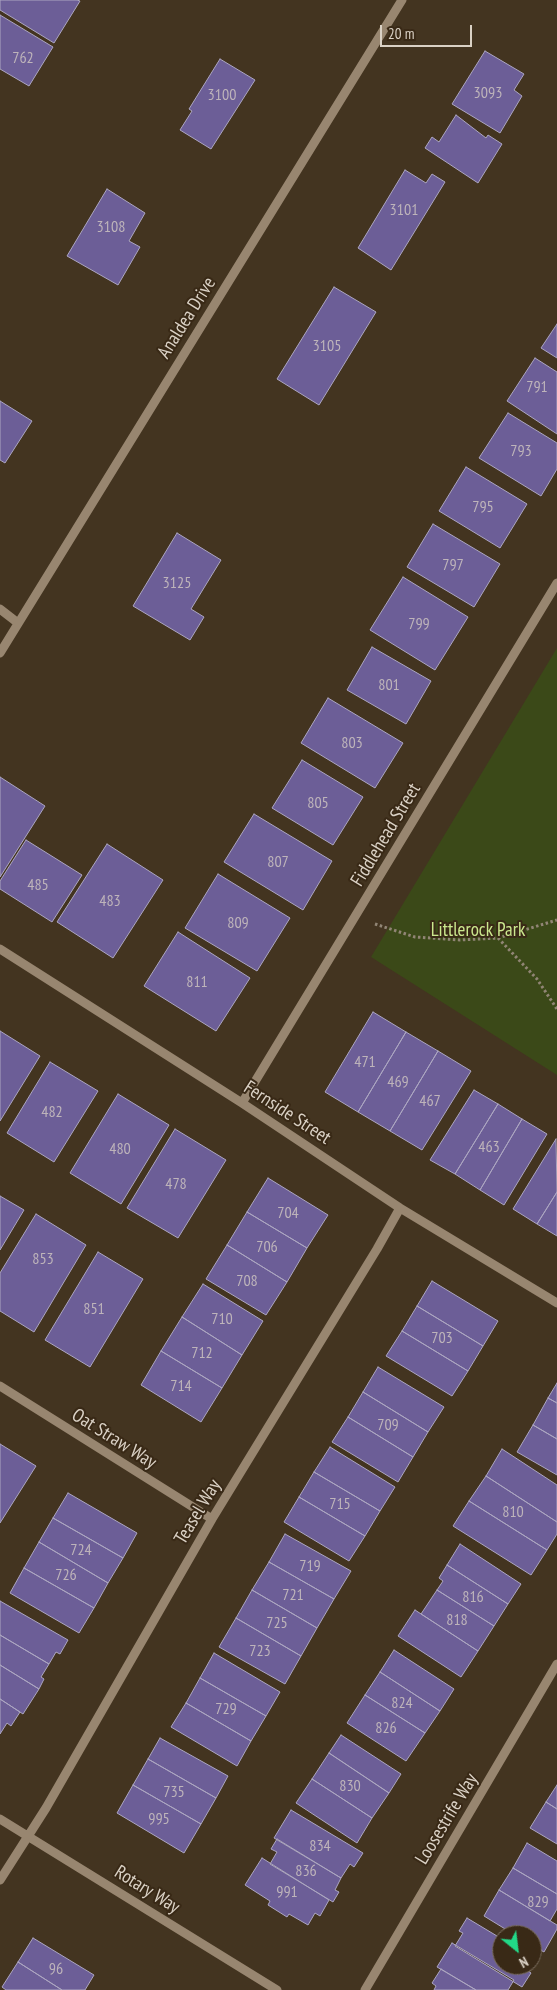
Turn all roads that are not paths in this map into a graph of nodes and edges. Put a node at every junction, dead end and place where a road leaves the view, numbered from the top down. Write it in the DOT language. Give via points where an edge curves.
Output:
graph roads {
  1 [pos="402,0"];
  2 [pos="557,583"];
  3 [pos="0,609"];
  4 [pos="18,623"];
  5 [pos="0,653"];
  6 [pos="0,949"];
  7 [pos="242,1103"];
  8 [pos="400,1208"];
  9 [pos="557,1303"];
  10 [pos="0,1386"];
  11 [pos="212,1519"];
  12 [pos="557,1664"];
  13 [pos="0,1819"];
  14 [pos="28,1836"];
  15 [pos="0,1880"];
  16 [pos="277,1990"];
  17 [pos="365,1990"];
  1 -- 4 [label="street, Analdea Drive"];
  2 -- 7 [label="street, Fiddlehead Street"];
  3 -- 4 [label="street"];
  4 -- 5 [label="street, Analdea Drive"];
  6 -- 7 [label="street, Fernside Street"];
  7 -- 8 [label="street, Fernside Street"];
  8 -- 9 [label="street, Fernside Street"];
  8 -- 11 [label="street, Teasel Way"];
  10 -- 11 [label="street, Oat Straw Way"];
  11 -- 14 [label="street, Teasel Way"];
  12 -- 17 [label="street, Loosestrife Way"];
  13 -- 14 [label="street, Rotary Way"];
  14 -- 15 [label="street, Teasel Way"];
  14 -- 16 [label="street, Rotary Way"];
}
